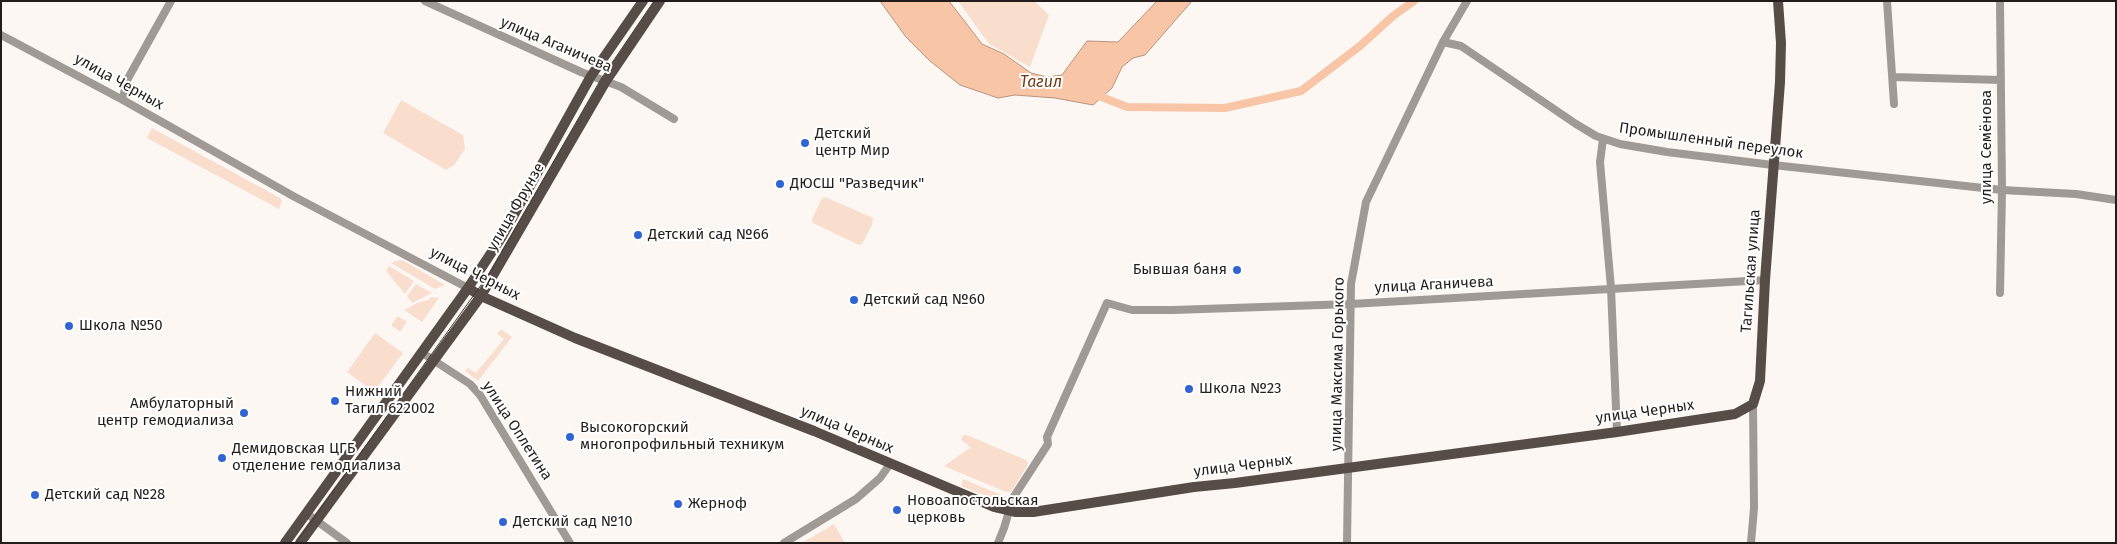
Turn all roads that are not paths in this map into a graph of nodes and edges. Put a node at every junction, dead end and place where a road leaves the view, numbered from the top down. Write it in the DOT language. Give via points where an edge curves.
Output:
graph roads {
  1 [pos="172,1"];
  2 [pos="424,1"];
  3 [pos="643,1"];
  4 [pos="660,1"];
  5 [pos="1467,1"];
  6 [pos="1778,1"];
  7 [pos="1887,1"];
  8 [pos="2000,1"];
  9 [pos="1,35"];
  10 [pos="1443,42"];
  11 [pos="591,76"];
  12 [pos="1893,77"];
  13 [pos="2001,80"];
  14 [pos="606,81"];
  15 [pos="123,100"];
  16 [pos="1894,104"];
  17 [pos="674,120"];
  18 [pos="1603,139"];
  19 [pos="1773,165"];
  20 [pos="2002,190"];
  21 [pos="2116,200"];
  22 [pos="1764,280"];
  23 [pos="468,288"];
  24 [pos="1611,288"];
  25 [pos="2000,293"];
  26 [pos="480,296"];
  27 [pos="1351,304"];
  28 [pos="420,352"];
  29 [pos="433,360"];
  30 [pos="1753,404"];
  31 [pos="1616,432"];
  32 [pos="890,464"];
  33 [pos="1350,467"];
  34 [pos="1009,511"];
  35 [pos="306,513"];
  36 [pos="316,520"];
  37 [pos="285,543"];
  38 [pos="300,543"];
  39 [pos="347,543"];
  40 [pos="570,543"];
  41 [pos="784,543"];
  42 [pos="998,543"];
  43 [pos="1347,543"];
  44 [pos="1751,543"];
  1 -- 15 [label="street" via="126,82"];
  2 -- 11 [label="street, улица Аганичева"];
  3 -- 11 [label="main road, улица Фрунзе"];
  4 -- 14 [label="main road, улица Фрунзе"];
  5 -- 10 [label="street, улица Максима Горького"];
  6 -- 19 [label="main road, Тагильская улица" via="1780,82"];
  7 -- 12 [label="street"];
  8 -- 13 [label="street, улица Семёнова"];
  9 -- 15 [label="street, улица Черных"];
  10 -- 18 [label="street, Промышленный переулок" via="1461,46 1481,58"];
  10 -- 27 [label="street, улица Максима Горького" via="1366,202 1351,284"];
  11 -- 14 [label="street, улица Аганичева"];
  11 -- 23 [label="main road, улица Фрунзе" via="501,238"];
  12 -- 13 [label="street"];
  12 -- 16 [label="street"];
  13 -- 20 [label="street, улица Семёнова"];
  14 -- 17 [label="street, улица Аганичева"];
  14 -- 26 [label="main road, улица Фрунзе"];
  15 -- 23 [label="street, улица Черных" via="257,177"];
  18 -- 19 [label="street, Промышленный переулок" via="1667,152"];
  18 -- 24 [label="street" via="1600,162"];
  19 -- 20 [label="street, Промышленный переулок"];
  19 -- 22 [label="main road, Тагильская улица"];
  20 -- 21 [label="street, Промышленный переулок"];
  20 -- 25 [label="street, улица Семёнова"];
  22 -- 24 [label="street, улица Аганичева"];
  22 -- 30 [label="main road, Тагильская улица" via="1760,381"];
  23 -- 26 [label="main road, улица Черных"];
  23 -- 28 [label="main road, улица Фрунзе"];
  24 -- 27 [label="street, улица Аганичева"];
  24 -- 31 [label="street"];
  26 -- 29 [label="main road, улица Фрунзе"];
  26 -- 32 [label="main road, улица Черных" via="575,338"];
  27 -- 33 [label="street, улица Максима Горького"];
  27 -- 34 [label="street, улица Аганичева" via="1132,310 1107,303 1047,437 1047,447 1013,498"];
  28 -- 29 [label="street, улица Оплетина"];
  28 -- 35 [label="main road, улица Фрунзе"];
  29 -- 36 [label="main road, улица Фрунзе"];
  29 -- 40 [label="street, улица Оплетина" via="470,384 480,395"];
  30 -- 31 [label="main road, улица Черных" via="1735,414"];
  30 -- 44 [label="street, Тагильская улица"];
  31 -- 33 [label="main road, улица Черных"];
  32 -- 34 [label="main road, улица Черных"];
  32 -- 41 [label="street" via="880,478 856,499"];
  33 -- 34 [label="main road, улица Черных" via="1033,512"];
  33 -- 43 [label="street, улица Максима Горького"];
  34 -- 42 [label="street"];
  35 -- 36 [label="street"];
  35 -- 37 [label="main road, улица Фрунзе"];
  36 -- 38 [label="main road, улица Фрунзе"];
  36 -- 39 [label="street"];
}
